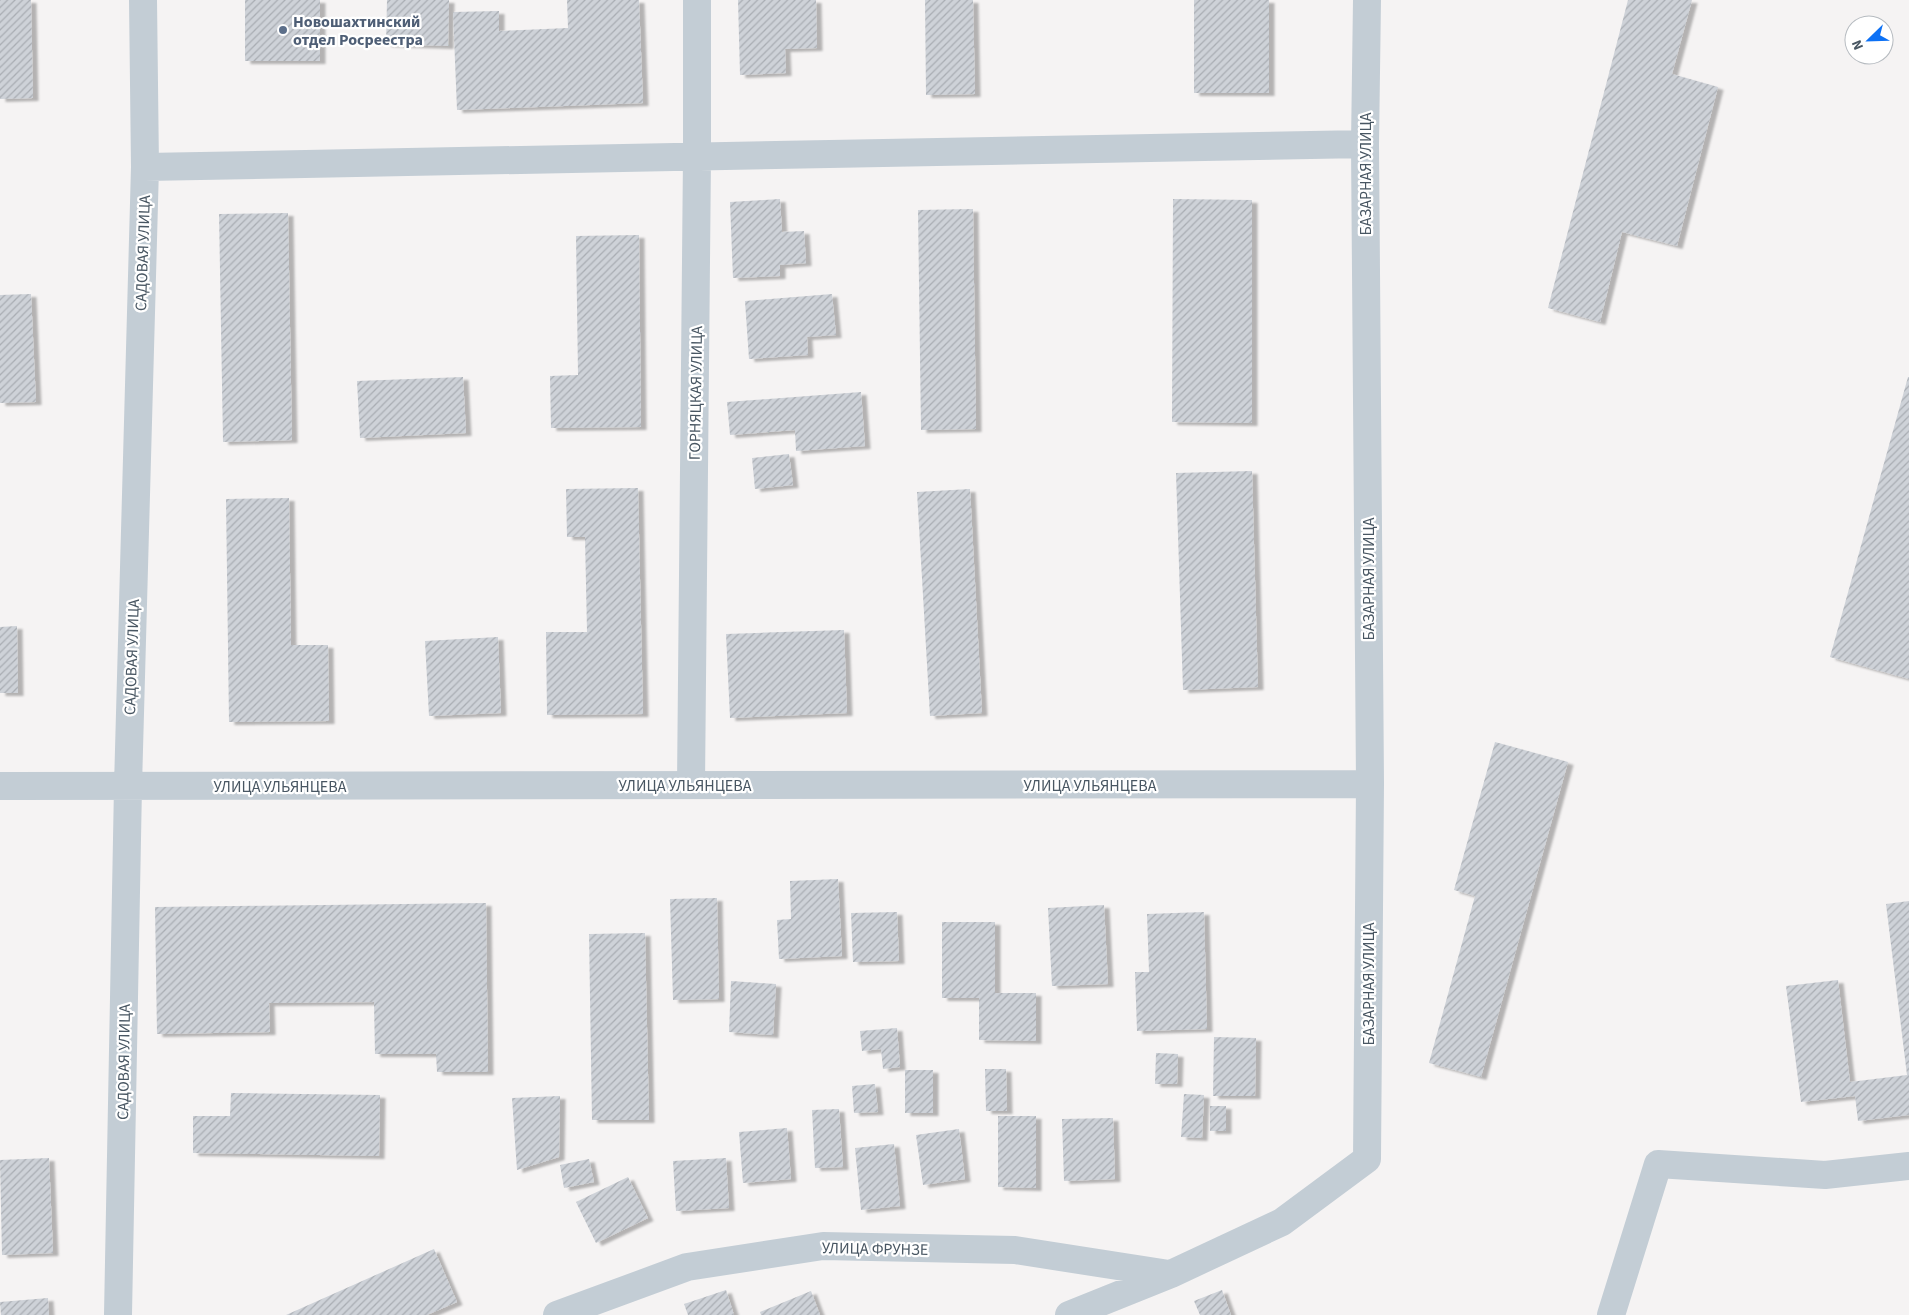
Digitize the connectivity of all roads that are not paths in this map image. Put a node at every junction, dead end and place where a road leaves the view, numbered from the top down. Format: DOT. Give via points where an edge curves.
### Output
graph roads {
  1 [pos="143,0"];
  2 [pos="697,0"];
  3 [pos="1367,0"];
  4 [pos="1365,144"];
  5 [pos="698,156"];
  6 [pos="145,166"];
  7 [pos="1370,784"];
  8 [pos="0,786"];
  9 [pos="128,786"];
  10 [pos="691,786"];
  11 [pos="1909,1166"];
  12 [pos="1170,1274"];
  13 [pos="118,1315"];
  14 [pos="558,1315"];
  15 [pos="1069,1315"];
  16 [pos="1611,1315"];
  1 -- 6 [label="street, САДОВАЯ УЛИЦА"];
  2 -- 5 [label="street, ГОРНЯЦКАЯ УЛИЦА"];
  3 -- 4 [label="street, БАЗАРНАЯ УЛИЦА"];
  4 -- 5 [label="street"];
  4 -- 7 [label="street, БАЗАРНАЯ УЛИЦА"];
  5 -- 6 [label="street"];
  5 -- 10 [label="street, ГОРНЯЦКАЯ УЛИЦА"];
  6 -- 9 [label="street, САДОВАЯ УЛИЦА"];
  7 -- 10 [label="street, УЛИЦА УЛЬЯНЦЕВА"];
  7 -- 12 [label="street, БАЗАРНАЯ УЛИЦА" via="1367,1159 1282,1222"];
  8 -- 9 [label="street, УЛИЦА УЛЬЯНЦЕВА"];
  9 -- 10 [label="street, УЛИЦА УЛЬЯНЦЕВА"];
  9 -- 13 [label="street, САДОВАЯ УЛИЦА"];
  11 -- 16 [label="street" via="1825,1175 1658,1164"];
  12 -- 14 [label="street, УЛИЦА ФРУНЗЕ" via="1015,1250 823,1246 687,1267"];
  12 -- 15 [label="street"];
}
